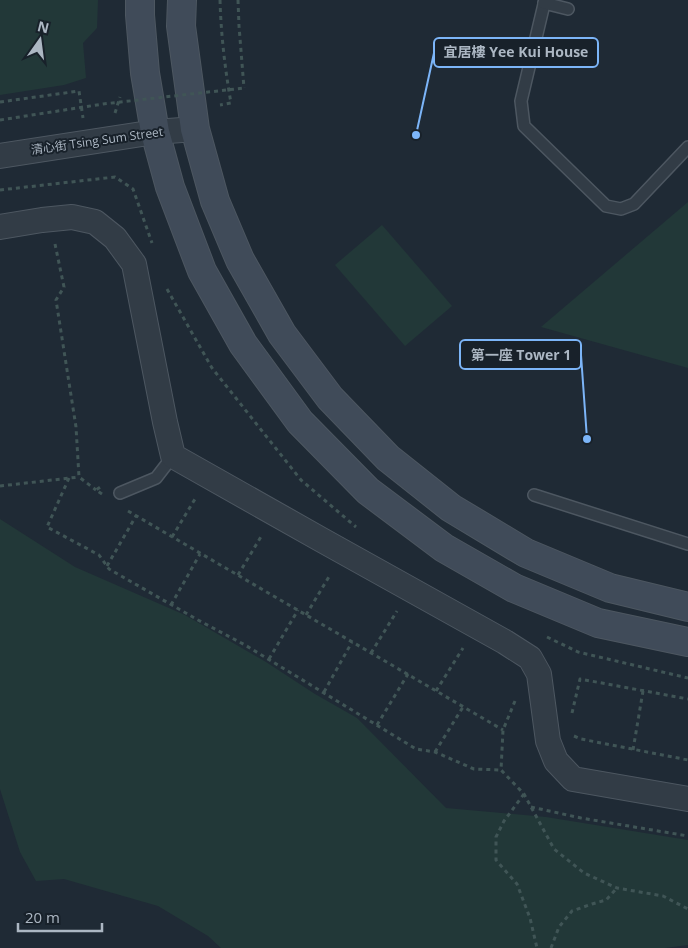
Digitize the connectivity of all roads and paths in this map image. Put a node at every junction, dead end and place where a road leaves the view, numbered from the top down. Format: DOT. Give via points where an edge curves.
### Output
graph roads {
  1 [pos="140,0"];
  2 [pos="182,0"];
  3 [pos="220,0"];
  4 [pos="238,0"];
  5 [pos="545,2"];
  6 [pos="568,9"];
  7 [pos="0,102"];
  8 [pos="215,106"];
  9 [pos="0,120"];
  10 [pos="83,120"];
  11 [pos="195,129"];
  12 [pos="155,132"];
  13 [pos="688,147"];
  14 [pos="0,156"];
  15 [pos="0,227"];
  16 [pos="62,240"];
  17 [pos="173,456"];
  18 [pos="79,477"];
  19 [pos="69,478"];
  20 [pos="104,485"];
  21 [pos="0,486"];
  22 [pos="96,490"];
  23 [pos="120,493"];
  24 [pos="197,495"];
  25 [pos="534,495"];
  26 [pos="108,498"];
  27 [pos="121,507"];
  28 [pos="136,516"];
  29 [pos="266,528"];
  30 [pos="172,537"];
  31 [pos="688,544"];
  32 [pos="200,554"];
  33 [pos="107,566"];
  34 [pos="333,569"];
  35 [pos="238,575"];
  36 [pos="171,605"];
  37 [pos="688,607"];
  38 [pos="399,608"];
  39 [pos="298,610"];
  40 [pos="306,615"];
  41 [pos="352,642"];
  42 [pos="688,642"];
  43 [pos="468,650"];
  44 [pos="371,653"];
  45 [pos="269,659"];
  46 [pos="408,674"];
  47 [pos="436,691"];
  48 [pos="643,691"];
  49 [pos="324,692"];
  50 [pos="542,694"];
  51 [pos="688,699"];
  52 [pos="463,707"];
  53 [pos="571,715"];
  54 [pos="377,725"];
  55 [pos="503,730"];
  56 [pos="567,733"];
  57 [pos="633,750"];
  58 [pos="435,752"];
  59 [pos="688,760"];
  60 [pos="501,770"];
  61 [pos="524,794"];
  62 [pos="688,799"];
  63 [pos="531,807"];
  64 [pos="688,836"];
  65 [pos="617,888"];
  66 [pos="688,909"];
  67 [pos="537,948"];
  68 [pos="551,948"];
  1 -- 12 [label="main road" via="145,73"];
  2 -- 11 [label="main road" via="181,26"];
  3 -- 8 [label="path" via="230,103"];
  4 -- 9 [label="path, bridge" via="244,88"];
  5 -- 6 [label="lane"];
  5 -- 13 [label="lane" via="520,100 524,126 606,206 621,209 634,204"];
  7 -- 10 [label="path" via="79,91"];
  11 -- 12 [label="street, 清心街 Tsing Sum Street"];
  11 -- 37 [label="main road" via="215,201 236,251 282,334 330,398 388,458 451,508 526,553 610,588"];
  12 -- 14 [label="street, 清心街 Tsing Sum Street"];
  12 -- 42 [label="main road" via="170,188 202,271 243,344 300,422 368,491 444,548 514,588 598,623"];
  15 -- 17 [label="street" via="72,217 95,222 116,238 134,264"];
  16 -- 18 [label="path" via="54,242 64,287 56,300 76,427"];
  17 -- 23 [label="lane" via="156,478"];
  17 -- 50 [label="street" via="513,647 530,658 539,674"];
  18 -- 19 [label="path"];
  18 -- 22 [label="path"];
  19 -- 21 [label="path"];
  19 -- 33 [label="path" via="47,527 99,556"];
  20 -- 22 [label="path"];
  22 -- 26 [label="path"];
  24 -- 30 [label="path"];
  25 -- 31 [label="lane"];
  27 -- 28 [label="path"];
  28 -- 30 [label="path"];
  28 -- 33 [label="path"];
  29 -- 35 [label="path"];
  30 -- 32 [label="path"];
  32 -- 35 [label="path"];
  32 -- 36 [label="path"];
  33 -- 36 [label="path"];
  34 -- 40 [label="path"];
  35 -- 39 [label="path"];
  36 -- 45 [label="path"];
  38 -- 44 [label="path"];
  39 -- 40 [label="path"];
  39 -- 45 [label="path"];
  40 -- 41 [label="path"];
  41 -- 44 [label="path"];
  41 -- 49 [label="path"];
  43 -- 47 [label="path" via="463,647"];
  44 -- 46 [label="path"];
  45 -- 49 [label="path"];
  46 -- 47 [label="path"];
  46 -- 54 [label="path"];
  47 -- 52 [label="path"];
  48 -- 51 [label="path"];
  48 -- 53 [label="path" via="580,679"];
  48 -- 57 [label="path"];
  49 -- 54 [label="path"];
  50 -- 55 [label="path" via="523,684"];
  50 -- 62 [label="street" via="548,741 556,761 573,780"];
  52 -- 55 [label="path"];
  52 -- 58 [label="path"];
  54 -- 58 [label="path" via="416,749"];
  55 -- 60 [label="path"];
  56 -- 57 [label="path"];
  57 -- 59 [label="path"];
  58 -- 60 [label="path" via="474,768"];
  60 -- 61 [label="path"];
  61 -- 63 [label="path"];
  61 -- 67 [label="path" via="496,837 496,860 517,884"];
  63 -- 64 [label="path"];
  63 -- 65 [label="path" via="554,849 584,873"];
  65 -- 66 [label="path" via="663,896"];
  65 -- 68 [label="path" via="606,900 572,911 559,927"];
}
